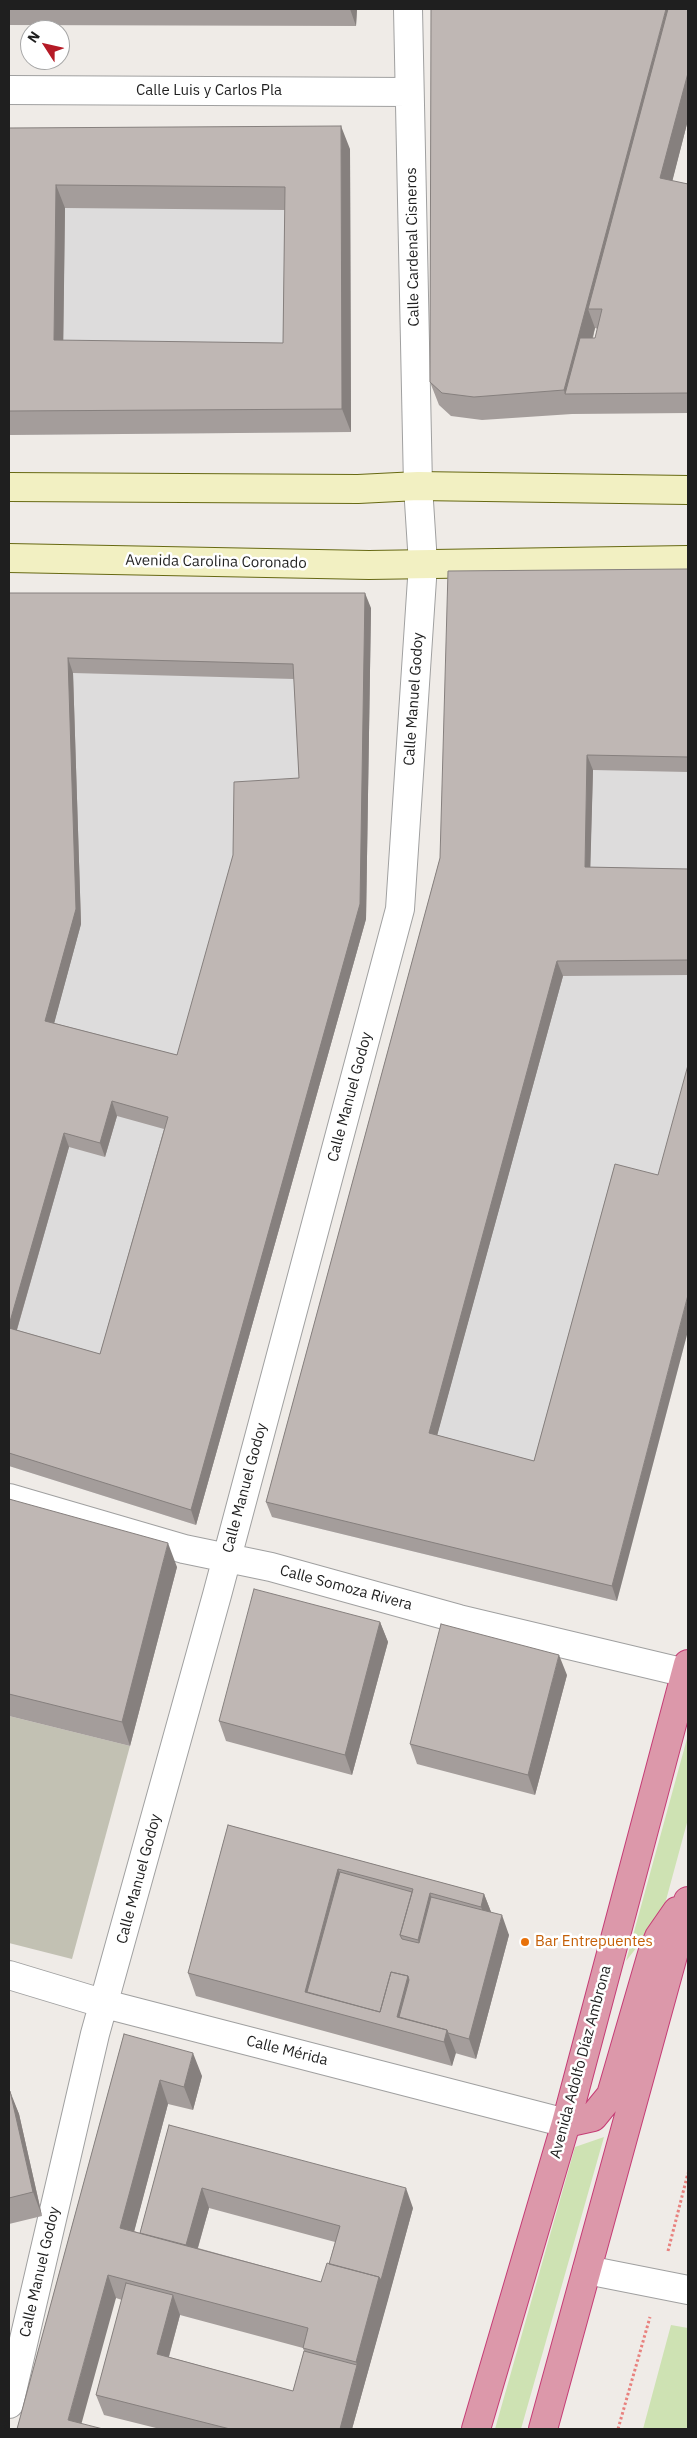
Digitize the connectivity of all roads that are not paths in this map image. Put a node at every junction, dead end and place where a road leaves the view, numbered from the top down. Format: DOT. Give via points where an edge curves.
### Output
graph roads {
  1 [pos="408,9"];
  2 [pos="9,90"];
  3 [pos="409,92"];
  4 [pos="418,486"];
  5 [pos="9,487"];
  6 [pos="688,490"];
  7 [pos="9,558"];
  8 [pos="688,560"];
  9 [pos="423,564"];
  10 [pos="9,1498"];
  11 [pos="227,1557"];
  12 [pos="687,1668"];
  13 [pos="688,1898"];
  14 [pos="688,1901"];
  15 [pos="9,1975"];
  16 [pos="105,2004"];
  17 [pos="566,2122"];
  18 [pos="587,2270"];
  19 [pos="688,2290"];
  20 [pos="9,2404"];
  21 [pos="476,2429"];
  22 [pos="543,2429"];
  1 -- 3 [label="street, Calle Cardenal Cisneros"];
  2 -- 3 [label="street, Calle Luis y Carlos Pla"];
  3 -- 4 [label="street, Calle Cardenal Cisneros"];
  4 -- 5 [label="main road" via="358,489"];
  4 -- 6 [label="main road"];
  4 -- 9 [label="street"];
  7 -- 9 [label="main road, Avenida Carolina Coronado"];
  8 -- 9 [label="main road, Avenida Carolina Coronado"];
  9 -- 11 [label="street, Calle Manuel Godoy" via="400,909"];
  10 -- 11 [label="street, Calle Somoza Rivera" via="184,1550"];
  11 -- 12 [label="street, Calle Somoza Rivera" via="459,1619"];
  11 -- 16 [label="street, Calle Manuel Godoy"];
  12 -- 17 [label="highway, Avenida Adolfo Díaz Ambrona"];
  13 -- 17 [label="highway" via="668,1922 652,1954 611,2095 592,2117"];
  14 -- 18 [label="highway"];
  15 -- 16 [label="street, Calle Mérida"];
  16 -- 17 [label="street, Calle Mérida"];
  16 -- 20 [label="street, Calle Manuel Godoy"];
  17 -- 21 [label="highway, Avenida Adolfo Díaz Ambrona"];
  18 -- 19 [label="street"];
  18 -- 22 [label="highway"];
}
